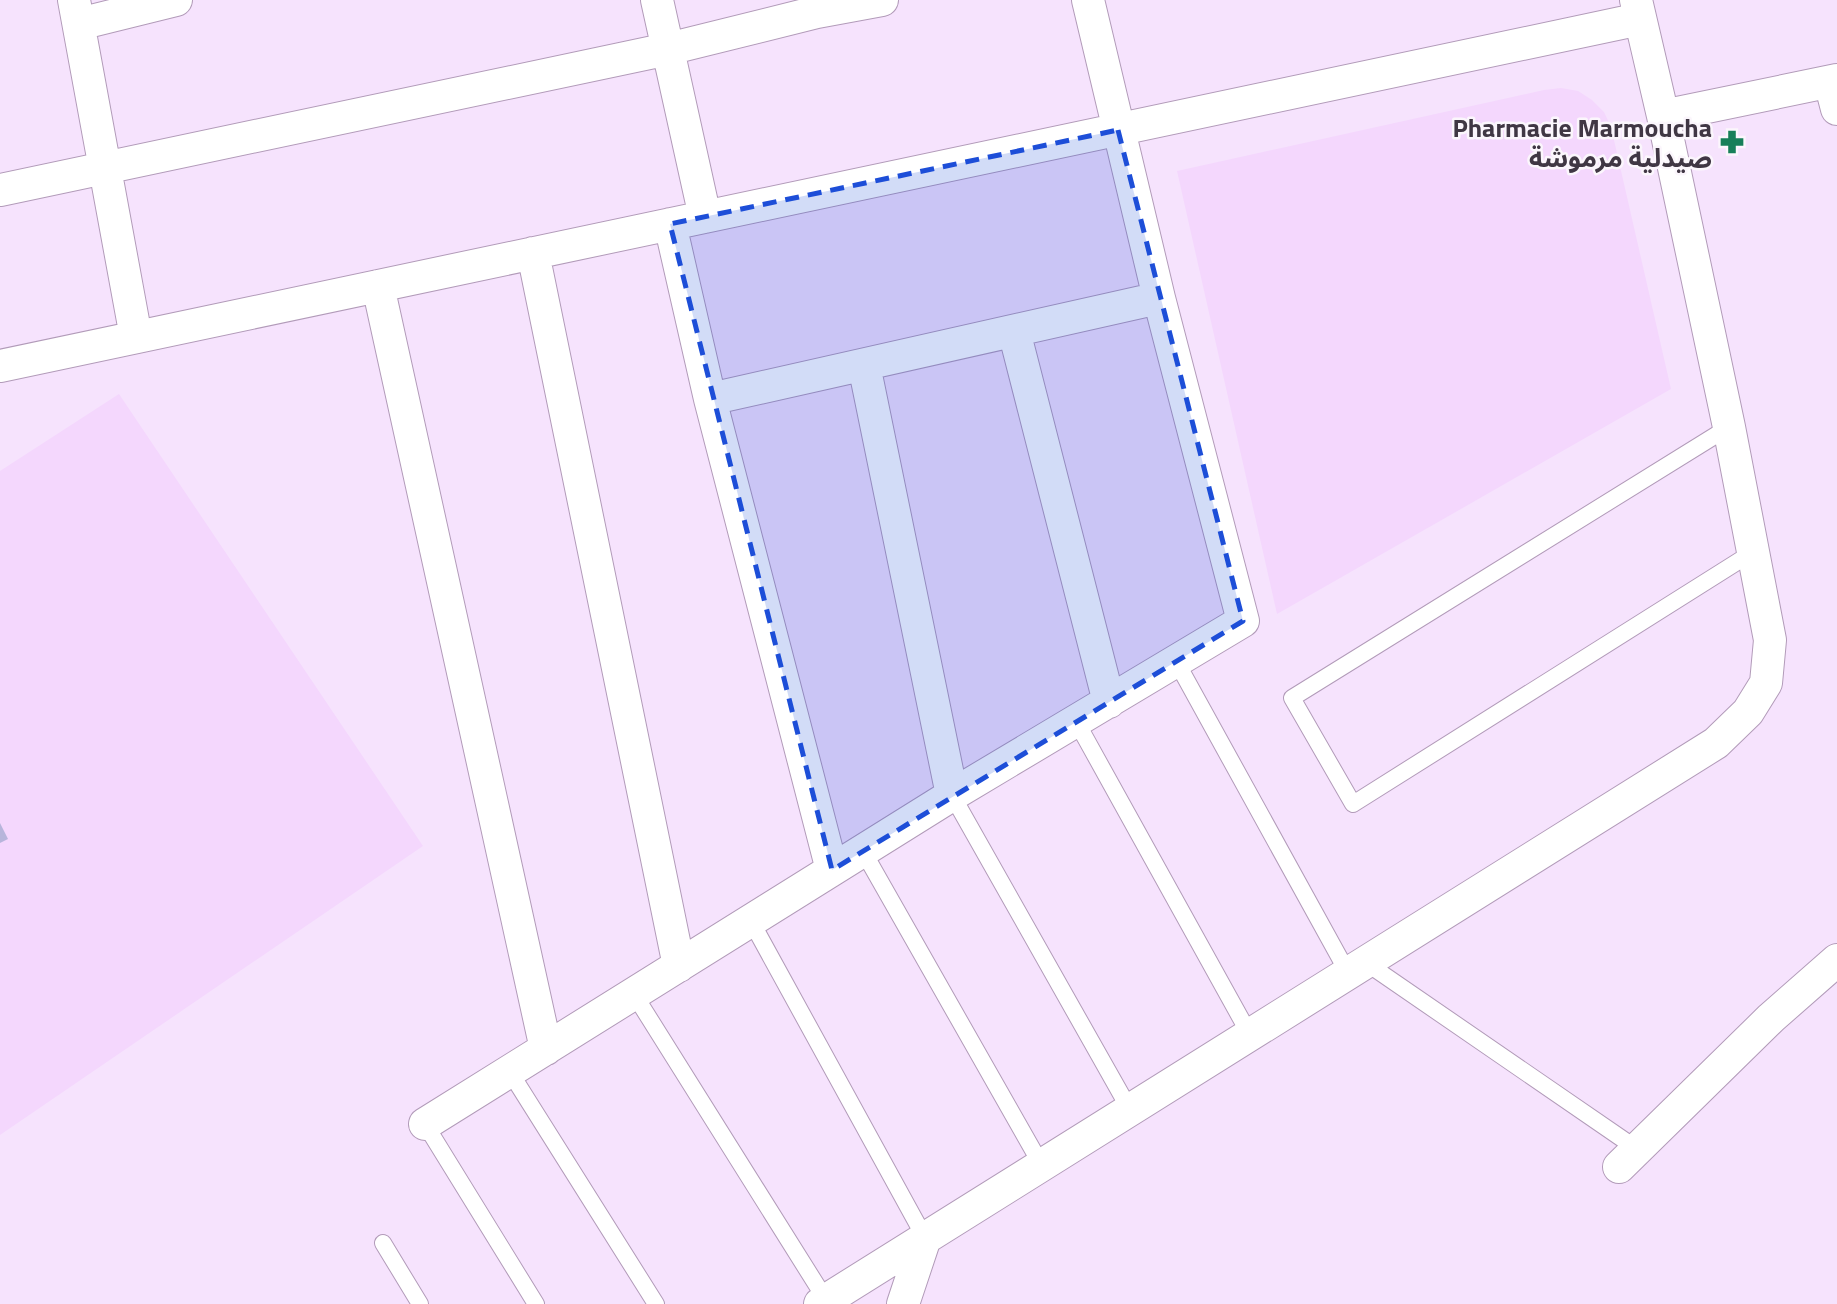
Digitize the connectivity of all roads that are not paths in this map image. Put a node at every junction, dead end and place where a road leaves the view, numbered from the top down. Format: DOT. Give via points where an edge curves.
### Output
graph roads {
  1 [pos="176,0"];
  2 [pos="657,0"];
  3 [pos="882,0"];
  4 [pos="1088,0"];
  5 [pos="816,6"];
  6 [pos="1638,10"];
  7 [pos="77,12"];
  8 [pos="668,49"];
  9 [pos="1835,90"];
  10 [pos="1663,116"];
  11 [pos="1118,130"];
  12 [pos="106,167"];
  13 [pos="0,190"];
  14 [pos="705,217"];
  15 [pos="670,224"];
  16 [pos="533,253"];
  17 [pos="378,286"];
  18 [pos="1159,298"];
  19 [pos="1014,331"];
  20 [pos="136,337"];
  21 [pos="864,365"];
  22 [pos="0,366"];
  23 [pos="710,399"];
  24 [pos="1729,427"];
  25 [pos="1753,552"];
  26 [pos="1176,661"];
  27 [pos="1109,702"];
  28 [pos="1076,721"];
  29 [pos="952,795"];
  30 [pos="863,851"];
  31 [pos="832,870"];
  32 [pos="751,921"];
  33 [pos="1837,960"];
  34 [pos="679,966"];
  35 [pos="1357,968"];
  36 [pos="635,993"];
  37 [pos="1250,1035"];
  38 [pos="546,1049"];
  39 [pos="510,1072"];
  40 [pos="1130,1110"];
  41 [pos="425,1125"];
  42 [pos="1628,1158"];
  43 [pos="1042,1166"];
  44 [pos="925,1238"];
  45 [pos="383,1242"];
  46 [pos="823,1302"];
  47 [pos="420,1304"];
  48 [pos="536,1304"];
  49 [pos="656,1304"];
  50 [pos="903,1304"];
  1 -- 7 [label="street"];
  2 -- 8 [label="street"];
  3 -- 5 [label="street"];
  4 -- 11 [label="street"];
  5 -- 8 [label="street"];
  6 -- 10 [label="street"];
  6 -- 11 [label="street"];
  7 -- 12 [label="street"];
  8 -- 12 [label="street"];
  8 -- 14 [label="street"];
  9 -- 10 [label="street"];
  10 -- 24 [label="street"];
  11 -- 14 [label="street"];
  11 -- 18 [label="street"];
  12 -- 13 [label="street"];
  12 -- 20 [label="street"];
  14 -- 15 [label="street"];
  15 -- 16 [label="street"];
  15 -- 23 [label="street"];
  16 -- 17 [label="street"];
  16 -- 34 [label="street"];
  17 -- 20 [label="street"];
  17 -- 38 [label="street"];
  18 -- 19 [label="street"];
  18 -- 26 [label="street" via="1243,621"];
  19 -- 21 [label="street"];
  19 -- 27 [label="street"];
  20 -- 22 [label="street"];
  21 -- 23 [label="street"];
  21 -- 29 [label="street"];
  23 -- 31 [label="street"];
  24 -- 25 [label="street"];
  24 -- 25 [label="lane" via="1292,698 1353,804"];
  25 -- 35 [label="street" via="1770,640 1766,683 1748,712 1716,743"];
  26 -- 27 [label="street"];
  26 -- 35 [label="lane"];
  27 -- 28 [label="street"];
  28 -- 29 [label="street"];
  28 -- 37 [label="lane"];
  29 -- 30 [label="street"];
  29 -- 40 [label="lane"];
  30 -- 31 [label="street"];
  30 -- 43 [label="lane"];
  31 -- 32 [label="street"];
  32 -- 34 [label="street"];
  32 -- 44 [label="lane"];
  33 -- 42 [label="street"];
  34 -- 36 [label="street"];
  35 -- 37 [label="street"];
  35 -- 42 [label="lane"];
  36 -- 38 [label="street"];
  36 -- 46 [label="lane"];
  37 -- 40 [label="street"];
  38 -- 39 [label="street"];
  39 -- 41 [label="street"];
  39 -- 49 [label="lane"];
  40 -- 43 [label="street"];
  41 -- 48 [label="lane"];
  43 -- 44 [label="street"];
  44 -- 46 [label="street"];
  44 -- 50 [label="street"];
  45 -- 47 [label="lane"];
}
